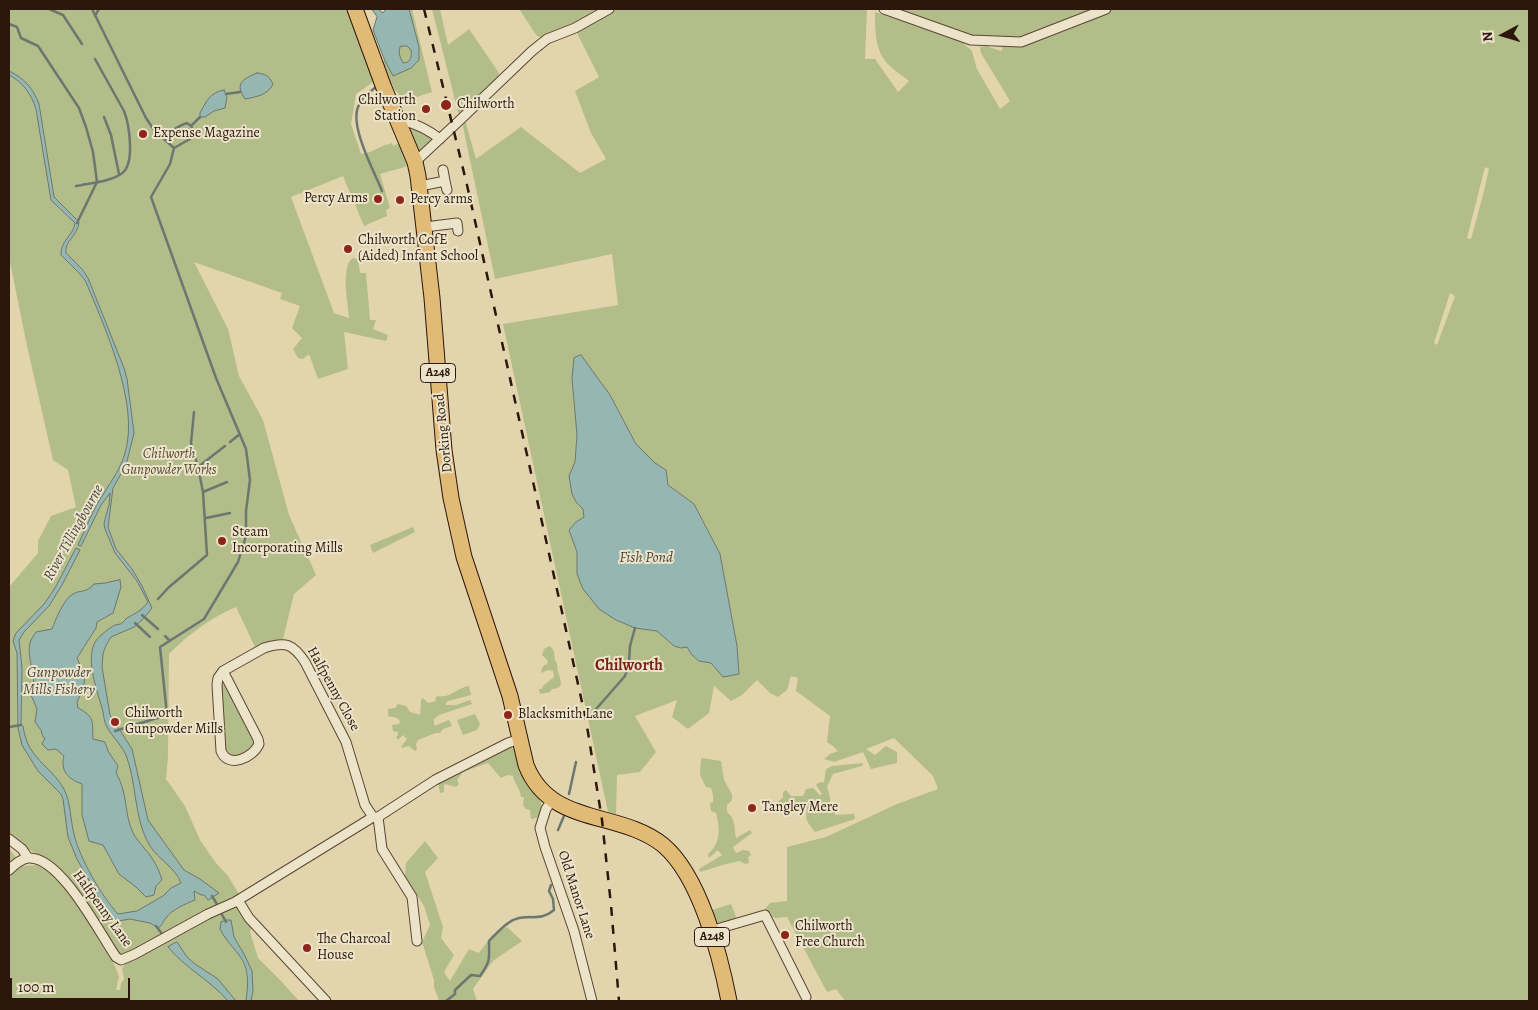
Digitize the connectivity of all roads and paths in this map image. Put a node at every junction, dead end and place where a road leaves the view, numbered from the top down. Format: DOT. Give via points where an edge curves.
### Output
graph roads {
  1 [pos="355,9"];
  2 [pos="609,9"];
  3 [pos="884,9"];
  4 [pos="1106,9"];
  5 [pos="399,124"];
  6 [pos="440,139"];
  7 [pos="415,162"];
  8 [pos="443,170"];
  9 [pos="420,186"];
  10 [pos="457,225"];
  11 [pos="425,227"];
  12 [pos="438,294"];
  13 [pos="438,330"];
  14 [pos="223,670"];
  15 [pos="520,739"];
  16 [pos="552,800"];
  17 [pos="375,817"];
  18 [pos="9,839"];
  19 [pos="28,858"];
  20 [pos="9,870"];
  21 [pos="238,900"];
  22 [pos="710,931"];
  23 [pos="417,942"];
  24 [pos="806,996"];
  25 [pos="326,1001"];
  26 [pos="592,1001"];
  27 [pos="729,1001"];
  1 -- 5 [label="main road, Dorking Road / A248"];
  2 -- 6 [label="street" via="547,39"];
  3 -- 4 [label="street" via="971,40 1022,42"];
  5 -- 6 [label="street" via="408,122"];
  5 -- 7 [label="main road, Dorking Road / A248"];
  6 -- 7 [label="street"];
  7 -- 9 [label="main road, Dorking Road / A248"];
  8 -- 9 [label="street" via="446,186"];
  9 -- 11 [label="main road, Dorking Road / A248"];
  10 -- 11 [label="street"];
  11 -- 13 [label="main road, Dorking Road / A248"];
  12 -- 13 [label="street"];
  13 -- 15 [label="main road, Dorking Road / A248" via="438,378 450,498 464,558 510,696"];
  14 -- 14 [label="street" via="259,744 253,753 232,761 226,760 221,751 217,685"];
  14 -- 17 [label="street, Halfpenny Close" via="271,646 289,646 297,650 346,742 365,805"];
  15 -- 16 [label="main road, Dorking Road / A248" via="529,773"];
  15 -- 17 [label="street" via="435,780"];
  16 -- 22 [label="main road, Dorking Road / A248" via="571,810 627,826 662,844 689,877"];
  16 -- 26 [label="street, Old Manor Lane" via="540,828 574,931"];
  17 -- 21 [label="street"];
  17 -- 23 [label="street" via="382,850 412,897"];
  18 -- 19 [label="street"];
  19 -- 20 [label="street"];
  19 -- 21 [label="street, Halfpenny Lane" via="37,859 57,872 84,904 116,957 121,960"];
  21 -- 25 [label="street" via="249,918"];
  22 -- 24 [label="street" via="765,915"];
  22 -- 27 [label="main road, A248"];
}
